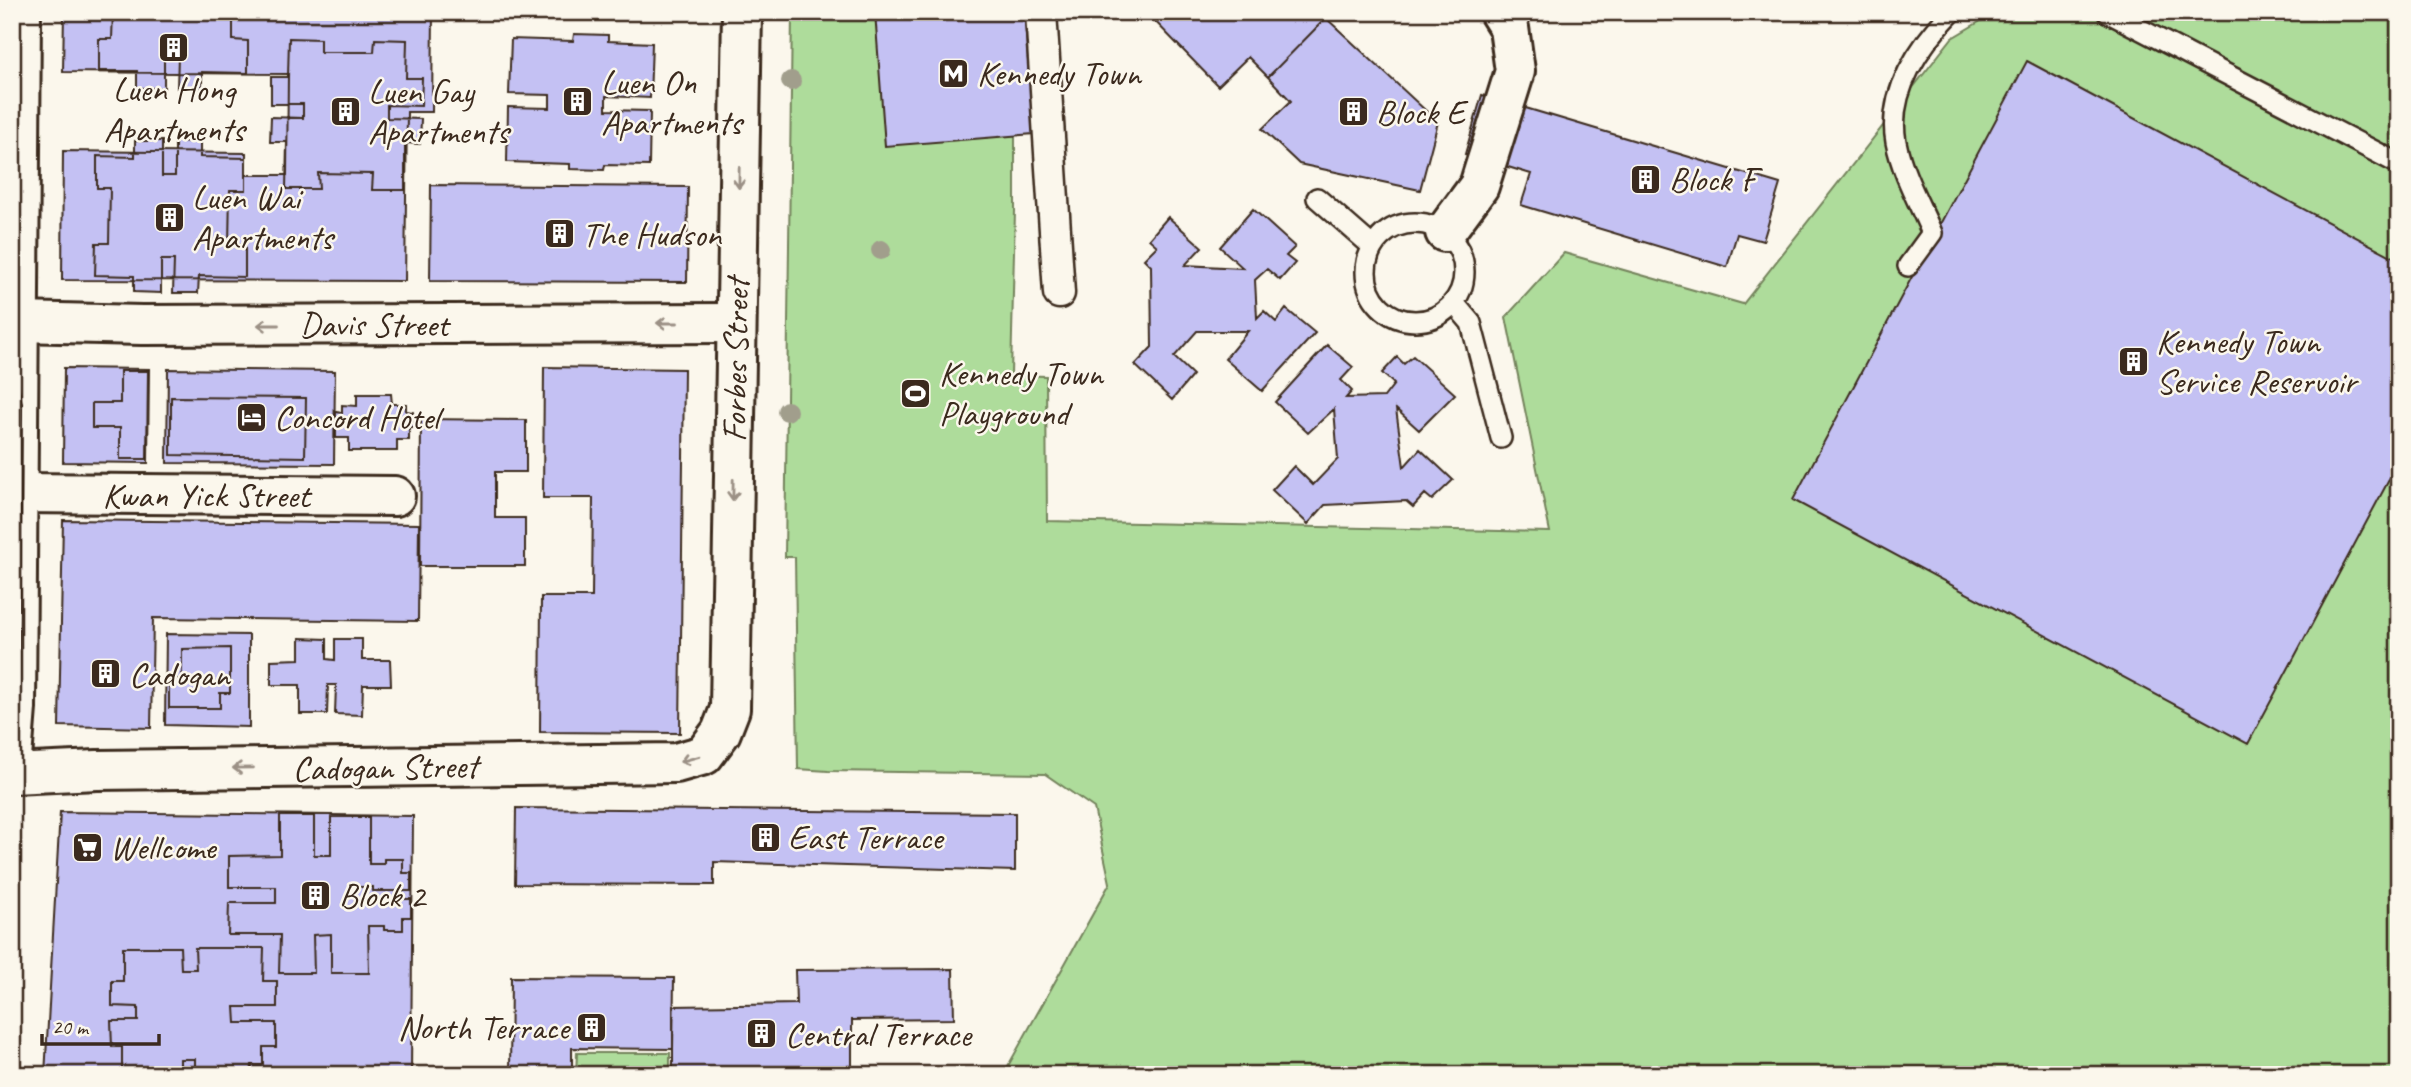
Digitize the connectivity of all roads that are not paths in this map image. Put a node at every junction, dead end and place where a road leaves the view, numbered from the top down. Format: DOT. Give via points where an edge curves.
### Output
graph roads {
  1 [pos="21,12"];
  2 [pos="741,12"];
  3 [pos="1041,12"];
  4 [pos="1499,12"];
  5 [pos="1952,12"];
  6 [pos="2107,12"];
  7 [pos="2399,164"];
  8 [pos="1317,198"];
  9 [pos="1445,232"];
  10 [pos="1373,247"];
  11 [pos="1908,266"];
  12 [pos="1059,293"];
  13 [pos="1454,303"];
  14 [pos="15,322"];
  15 [pos="735,323"];
  16 [pos="1501,438"];
  17 [pos="18,493"];
  18 [pos="395,496"];
  19 [pos="730,709"];
  20 [pos="12,758"];
  21 [pos="12,774"];
  1 -- 14 [label="main road"];
  2 -- 15 [label="main road, Forbes Street, one-way"];
  3 -- 12 [label="street"];
  4 -- 9 [label="main road" via="1509,28 1515,71 1479,186"];
  5 -- 11 [label="lane" via="1919,52 1896,103 1896,143 1932,233"];
  6 -- 7 [label="lane"];
  8 -- 10 [label="lane"];
  9 -- 10 [label="lane" via="1414,222 1383,234"];
  9 -- 13 [label="lane" via="1463,258 1462,290"];
  10 -- 13 [label="lane" via="1366,262 1371,295 1394,318 1426,321"];
  13 -- 16 [label="lane" via="1471,323"];
  15 -- 14 [label="main road, Davis Street, one-way"];
  14 -- 17 [label="main road"];
  15 -- 19 [label="main road, Forbes Street, one-way"];
  17 -- 18 [label="main road, Kwan Yick Street"];
  17 -- 20 [label="main road"];
  19 -- 21 [label="main road, Cadogan Street, one-way" via="704,755 676,763"];
}
